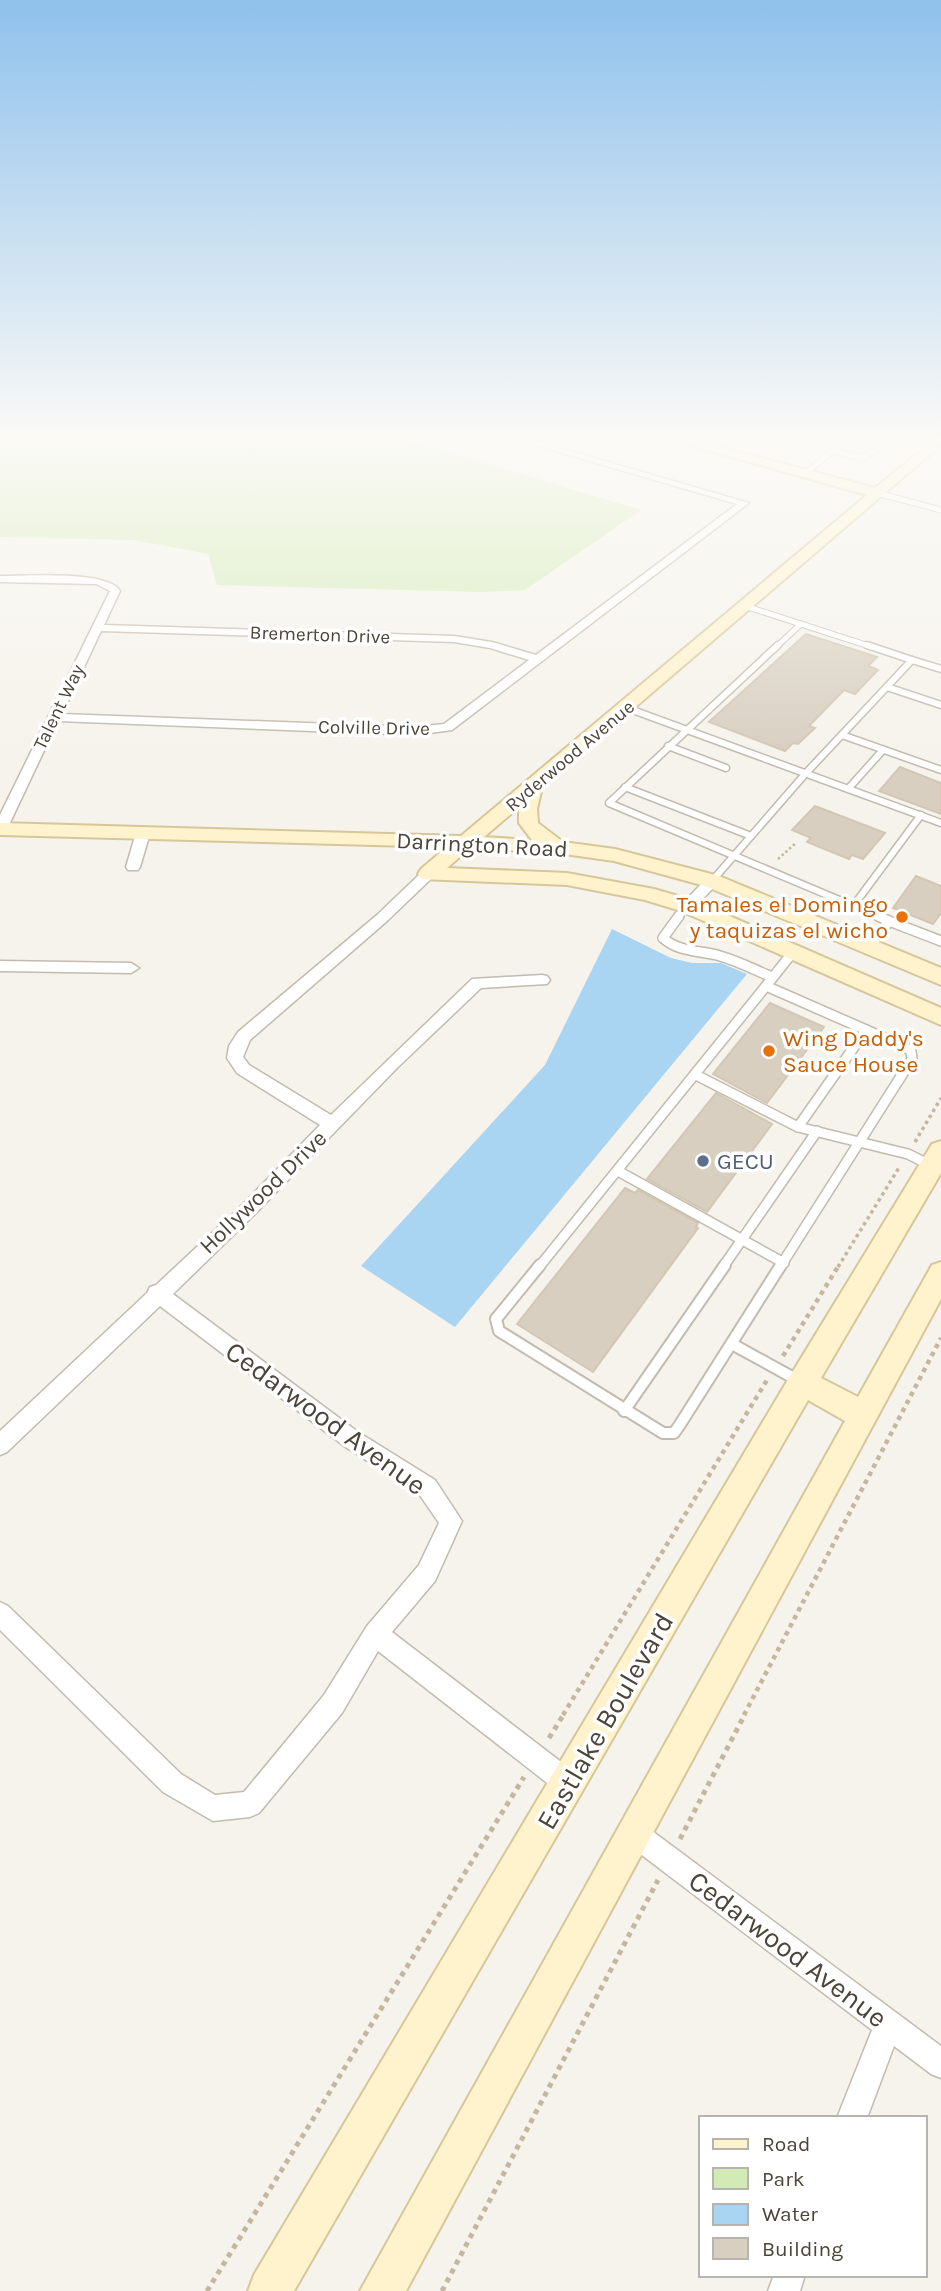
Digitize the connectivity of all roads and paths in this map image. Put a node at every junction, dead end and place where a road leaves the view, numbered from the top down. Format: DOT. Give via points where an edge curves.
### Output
graph roads {
  1 [pos="693,542"];
  2 [pos="820,542"];
  3 [pos="0,579"];
  4 [pos="745,606"];
  5 [pos="801,624"];
  6 [pos="99,628"];
  7 [pos="538,659"];
  8 [pos="912,660"];
  9 [pos="941,669"];
  10 [pos="887,687"];
  11 [pos="941,705"];
  12 [pos="627,708"];
  13 [pos="55,717"];
  14 [pos="686,729"];
  15 [pos="842,735"];
  16 [pos="668,747"];
  17 [pos="883,750"];
  18 [pos="726,768"];
  19 [pos="940,768"];
  20 [pos="806,773"];
  21 [pos="625,787"];
  22 [pos="534,788"];
  23 [pos="848,789"];
  24 [pos="921,815"];
  25 [pos="941,823"];
  26 [pos="0,829"];
  27 [pos="143,834"];
  28 [pos="751,835"];
  29 [pos="466,842"];
  30 [pos="557,847"];
  31 [pos="735,854"];
  32 [pos="133,867"];
  33 [pos="428,874"];
  34 [pos="712,881"];
  35 [pos="855,905"];
  36 [pos="688,906"];
  37 [pos="890,921"];
  38 [pos="941,941"];
  39 [pos="870,946"];
  40 [pos="793,952"];
  41 [pos="0,966"];
  42 [pos="131,968"];
  43 [pos="772,977"];
  44 [pos="941,977"];
  45 [pos="542,980"];
  46 [pos="765,986"];
  47 [pos="941,1017"];
  48 [pos="866,1030"];
  49 [pos="696,1075"];
  50 [pos="941,1098"];
  51 [pos="332,1124"];
  52 [pos="798,1126"];
  53 [pos="817,1131"];
  54 [pos="861,1142"];
  55 [pos="922,1156"];
  56 [pos="618,1171"];
  57 [pos="742,1240"];
  58 [pos="784,1263"];
  59 [pos="941,1273"];
  60 [pos="157,1293"];
  61 [pos="941,1338"];
  62 [pos="732,1344"];
  63 [pos="787,1349"];
  64 [pos="802,1382"];
  65 [pos="765,1384"];
  66 [pos="624,1411"];
  67 [pos="862,1415"];
  68 [pos="0,1446"];
  69 [pos="0,1614"];
  70 [pos="375,1634"];
  71 [pos="558,1724"];
  72 [pos="569,1784"];
  73 [pos="517,1788"];
  74 [pos="683,1833"];
  75 [pos="635,1834"];
  76 [pos="649,1897"];
  77 [pos="888,2026"];
  78 [pos="941,2064"];
  79 [pos="853,2116"];
  80 [pos="207,2291"];
  81 [pos="270,2291"];
  82 [pos="382,2291"];
  83 [pos="442,2291"];
  1 -- 7 [label="street, Colville Drive"];
  2 -- 4 [label="main road, Ryderwood Avenue"];
  3 -- 6 [label="street, Talent Way" via="98,581 113,587 115,594"];
  4 -- 5 [label="lane"];
  4 -- 12 [label="main road, Ryderwood Avenue"];
  5 -- 8 [label="lane"];
  5 -- 14 [label="lane"];
  6 -- 7 [label="street, Bremerton Drive" via="454,639"];
  6 -- 13 [label="street, Talent Way"];
  7 -- 13 [label="street, Colville Drive" via="458,722 427,731"];
  8 -- 9 [label="lane"];
  8 -- 10 [label="lane"];
  10 -- 11 [label="lane"];
  10 -- 15 [label="lane"];
  12 -- 14 [label="lane"];
  12 -- 22 [label="main road, Ryderwood Avenue"];
  13 -- 26 [label="street, Talent Way"];
  14 -- 16 [label="lane"];
  14 -- 20 [label="lane"];
  15 -- 17 [label="lane"];
  15 -- 20 [label="lane"];
  16 -- 18 [label="lane"];
  16 -- 21 [label="lane"];
  17 -- 19 [label="lane"];
  17 -- 23 [label="lane"];
  20 -- 23 [label="lane"];
  20 -- 28 [label="lane"];
  21 -- 28 [label="lane"];
  21 -- 31 [label="lane" via="609,803"];
  22 -- 29 [label="main road, Ryderwood Avenue"];
  22 -- 30 [label="main road" via="526,820 531,830"];
  23 -- 24 [label="lane"];
  24 -- 25 [label="lane"];
  24 -- 35 [label="lane"];
  26 -- 27 [label="main road, Darrington Road"];
  27 -- 29 [label="main road, Darrington Road"];
  27 -- 32 [label="street"];
  28 -- 31 [label="lane"];
  29 -- 30 [label="main road, Darrington Road"];
  29 -- 33 [label="main road, Ryderwood Avenue"];
  30 -- 34 [label="main road, Darrington Road" via="628,858"];
  31 -- 34 [label="lane"];
  31 -- 35 [label="lane"];
  33 -- 36 [label="main road, Darrington Road" via="567,879"];
  33 -- 51 [label="street, Ryderwood Avenue" via="237,1046 235,1058 243,1069"];
  34 -- 36 [label="street"];
  34 -- 39 [label="main road, Darrington Road"];
  35 -- 37 [label="lane"];
  36 -- 40 [label="main road, Darrington Road"];
  36 -- 43 [label="lane" via="666,931 665,942 720,956"];
  37 -- 38 [label="lane"];
  37 -- 39 [label="lane"];
  39 -- 44 [label="main road, Darrington Road"];
  40 -- 43 [label="lane"];
  40 -- 47 [label="main road, Darrington Road"];
  41 -- 42 [label="street"];
  43 -- 46 [label="lane"];
  45 -- 51 [label="street, Hollywood Drive" via="477,983"];
  46 -- 48 [label="lane"];
  46 -- 49 [label="lane"];
  48 -- 52 [label="lane"];
  48 -- 54 [label="lane" via="913,1055"];
  49 -- 52 [label="lane"];
  49 -- 56 [label="lane"];
  50 -- 55 [label="path"];
  51 -- 60 [label="street, Hollywood Drive"];
  52 -- 53 [label="lane"];
  53 -- 54 [label="lane"];
  53 -- 57 [label="lane"];
  54 -- 55 [label="lane"];
  54 -- 58 [label="lane"];
  55 -- 63 [label="path"];
  55 -- 64 [label="main road, Eastlake Boulevard"];
  56 -- 57 [label="lane"];
  56 -- 66 [label="lane" via="496,1319 499,1331"];
  57 -- 58 [label="lane"];
  57 -- 66 [label="lane"];
  58 -- 62 [label="lane"];
  59 -- 67 [label="main road"];
  60 -- 68 [label="street, Hollywood Drive"];
  60 -- 70 [label="street, Cedarwood Avenue" via="351,1439 427,1487 452,1521 428,1573"];
  61 -- 74 [label="path"];
  62 -- 64 [label="lane"];
  62 -- 66 [label="lane" via="674,1433 653,1429"];
  64 -- 67 [label="main road"];
  64 -- 72 [label="main road, Eastlake Boulevard"];
  65 -- 71 [label="path"];
  67 -- 75 [label="main road"];
  69 -- 70 [label="street" via="172,1783 213,1808 250,1804 333,1704"];
  70 -- 72 [label="street"];
  72 -- 81 [label="main road, Eastlake Boulevard"];
  73 -- 80 [label="path"];
  75 -- 77 [label="street, Cedarwood Avenue"];
  75 -- 82 [label="main road"];
  76 -- 83 [label="path"];
  77 -- 78 [label="street, Cedarwood Avenue"];
  77 -- 79 [label="street"];
}
